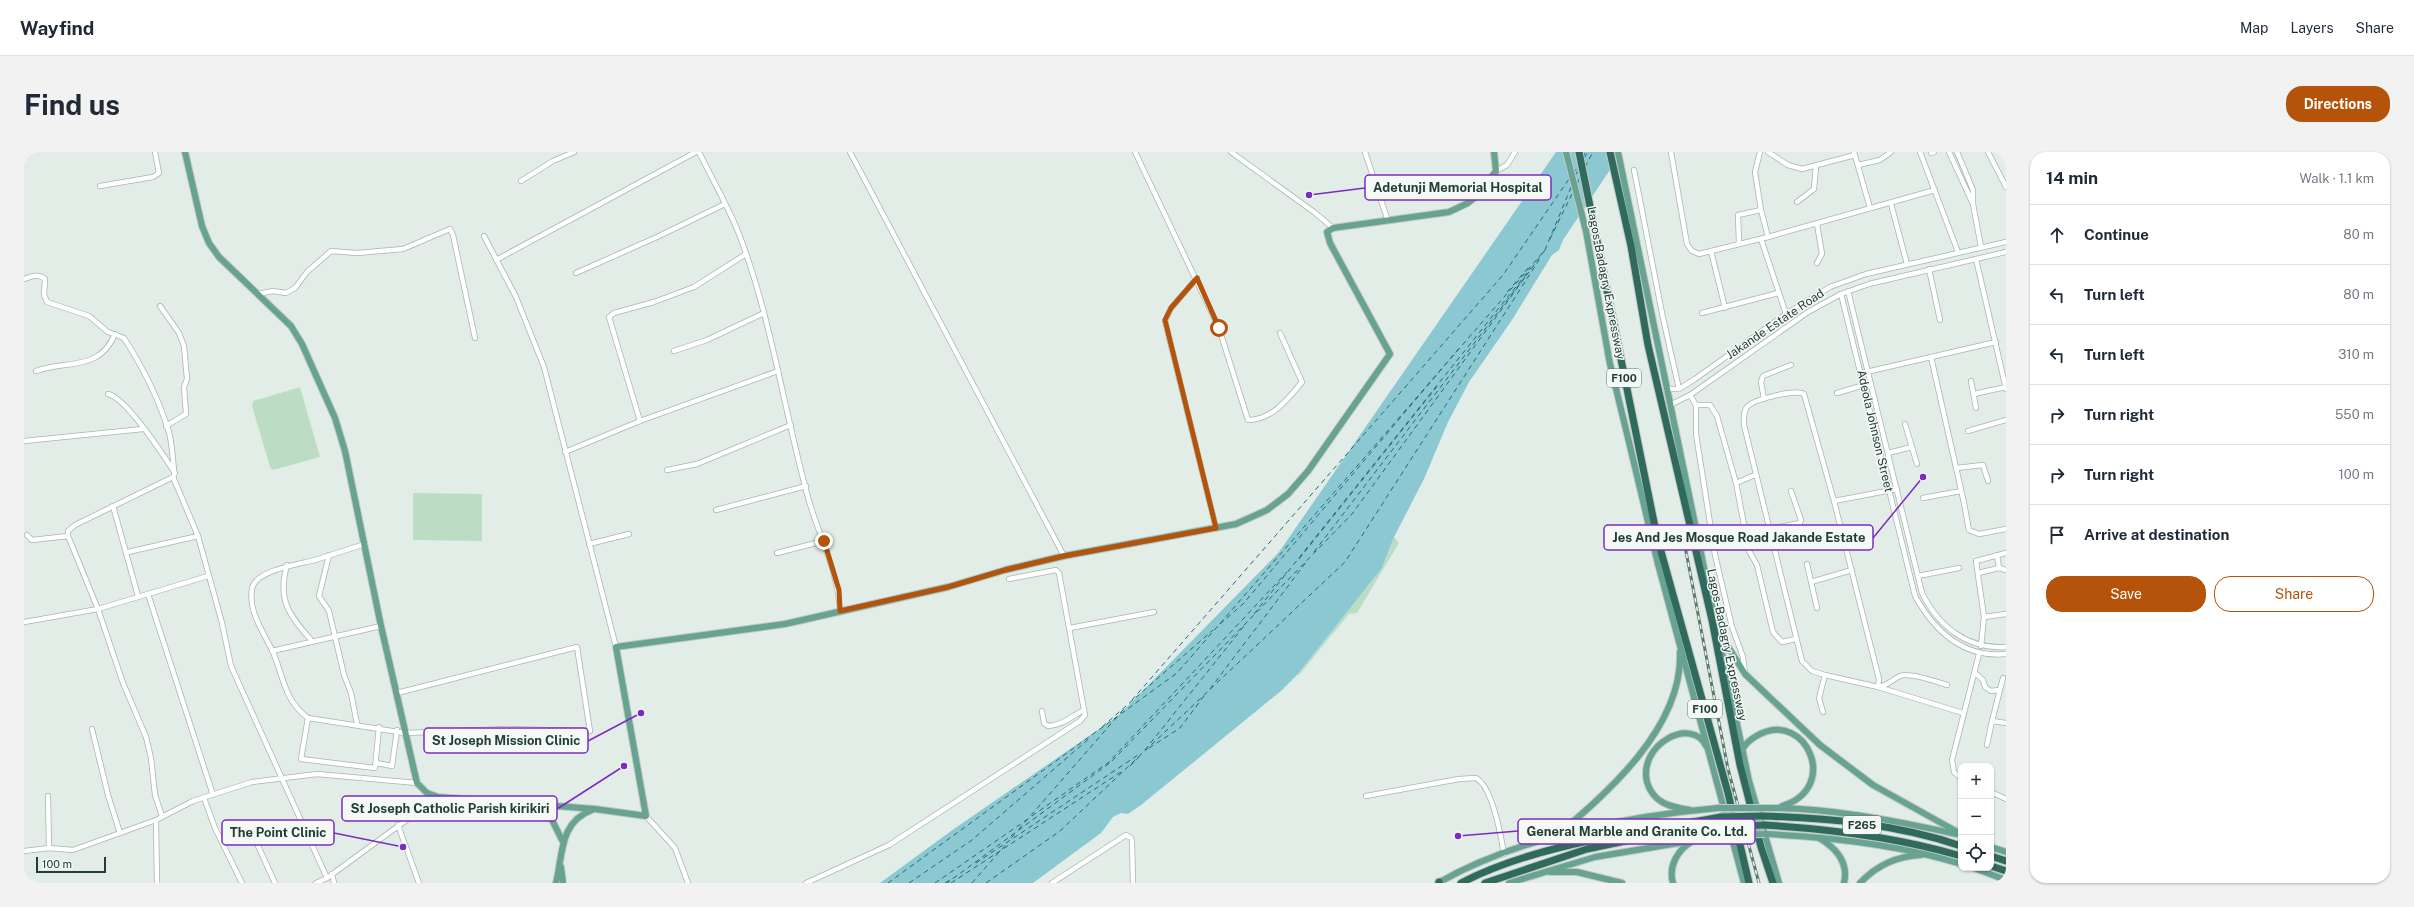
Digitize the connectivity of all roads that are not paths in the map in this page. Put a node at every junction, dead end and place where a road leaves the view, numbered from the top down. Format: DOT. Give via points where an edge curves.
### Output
graph roads {
  1 [pos="155,152"];
  2 [pos="185,152"];
  3 [pos="574,152"];
  4 [pos="698,152"];
  5 [pos="850,152"];
  6 [pos="1135,152"];
  7 [pos="1231,152"];
  8 [pos="1365,152"];
  9 [pos="1494,152"];
  10 [pos="1515,152"];
  11 [pos="1566,152"];
  12 [pos="1579,152"];
  13 [pos="1610,152"];
  14 [pos="1618,152"];
  15 [pos="1671,152"];
  16 [pos="1760,152"];
  17 [pos="1768,152"];
  18 [pos="1891,152"];
  19 [pos="1920,152"];
  20 [pos="1949,152"];
  21 [pos="1958,152"];
  22 [pos="1988,152"];
  23 [pos="1855,154"];
  24 [pos="1858,165"];
  25 [pos="1816,166"];
  26 [pos="1634,170"];
  27 [pos="1496,171"];
  28 [pos="521,180"];
  29 [pos="100,186"];
  30 [pos="2006,188"];
  31 [pos="1935,190"];
  32 [pos="1974,190"];
  33 [pos="1966,193"];
  34 [pos="1797,202"];
  35 [pos="725,204"];
  36 [pos="1891,204"];
  37 [pos="1973,204"];
  38 [pos="1870,208"];
  39 [pos="1761,210"];
  40 [pos="1388,221"];
  41 [pos="1817,224"];
  42 [pos="1333,228"];
  43 [pos="484,236"];
  44 [pos="1768,237"];
  45 [pos="1761,239"];
  46 [pos="2006,242"];
  47 [pos="1739,244"];
  48 [pos="1981,247"];
  49 [pos="1711,251"];
  50 [pos="1958,252"];
  51 [pos="2006,252"];
  52 [pos="746,254"];
  53 [pos="1976,258"];
  54 [pos="496,260"];
  55 [pos="1816,263"];
  56 [pos="1907,264"];
  57 [pos="1893,268"];
  58 [pos="1929,269"];
  59 [pos="576,273"];
  60 [pos="1895,277"];
  61 [pos="1197,278"];
  62 [pos="24,279"];
  63 [pos="1848,290"];
  64 [pos="1778,292"];
  65 [pos="257,294"];
  66 [pos="1841,294"];
  67 [pos="1803,303"];
  68 [pos="160,306"];
  69 [pos="1725,308"];
  70 [pos="1808,312"];
  71 [pos="764,313"];
  72 [pos="1702,313"];
  73 [pos="1786,314"];
  74 [pos="1940,320"];
  75 [pos="1280,333"];
  76 [pos="115,334"];
  77 [pos="475,338"];
  78 [pos="1996,342"];
  79 [pos="674,351"];
  80 [pos="1931,357"];
  81 [pos="1791,365"];
  82 [pos="36,371"];
  83 [pos="778,371"];
  84 [pos="1869,372"];
  85 [pos="1862,373"];
  86 [pos="1971,381"];
  87 [pos="1871,383"];
  88 [pos="1864,385"];
  89 [pos="2006,388"];
  90 [pos="1666,389"];
  91 [pos="1679,389"];
  92 [pos="1837,393"];
  93 [pos="108,394"];
  94 [pos="1974,394"];
  95 [pos="1690,395"];
  96 [pos="1764,399"];
  97 [pos="1670,405"];
  98 [pos="1696,405"];
  99 [pos="1976,408"];
  100 [pos="2006,420"];
  101 [pos="640,421"];
  102 [pos="1905,424"];
  103 [pos="791,425"];
  104 [pos="166,426"];
  105 [pos="143,428"];
  106 [pos="1968,431"];
  107 [pos="24,441"];
  108 [pos="1912,447"];
  109 [pos="565,452"];
  110 [pos="1888,453"];
  111 [pos="1917,464"];
  112 [pos="1956,468"];
  113 [pos="667,470"];
  114 [pos="174,475"];
  115 [pos="1755,475"];
  116 [pos="1988,481"];
  117 [pos="1736,484"];
  118 [pos="806,486"];
  119 [pos="1897,489"];
  120 [pos="1890,490"];
  121 [pos="1791,491"];
  122 [pos="1961,491"];
  123 [pos="1923,498"];
  124 [pos="1834,501"];
  125 [pos="113,506"];
  126 [pos="716,510"];
  127 [pos="1216,528"];
  128 [pos="1769,529"];
  129 [pos="2006,529"];
  130 [pos="629,534"];
  131 [pos="27,535"];
  132 [pos="68,536"];
  133 [pos="198,536"];
  134 [pos="824,541"];
  135 [pos="365,544"];
  136 [pos="588,544"];
  137 [pos="128,552"];
  138 [pos="778,553"];
  139 [pos="2006,553"];
  140 [pos="329,555"];
  141 [pos="1996,555"];
  142 [pos="1064,556"];
  143 [pos="1807,564"];
  144 [pos="287,565"];
  145 [pos="1959,568"];
  146 [pos="2000,568"];
  147 [pos="1852,570"];
  148 [pos="2006,570"];
  149 [pos="1978,573"];
  150 [pos="208,576"];
  151 [pos="1918,576"];
  152 [pos="1009,578"];
  153 [pos="1811,582"];
  154 [pos="148,594"];
  155 [pos="138,596"];
  156 [pos="1817,608"];
  157 [pos="98,609"];
  158 [pos="840,611"];
  159 [pos="1154,612"];
  160 [pos="2006,614"];
  161 [pos="1984,617"];
  162 [pos="24,622"];
  163 [pos="381,626"];
  164 [pos="1716,627"];
  165 [pos="1070,628"];
  166 [pos="335,636"];
  167 [pos="1796,639"];
  168 [pos="312,641"];
  169 [pos="1680,641"];
  170 [pos="1981,646"];
  171 [pos="616,647"];
  172 [pos="2006,647"];
  173 [pos="272,651"];
  174 [pos="1979,654"];
  175 [pos="2006,654"];
  176 [pos="1976,673"];
  177 [pos="1745,674"];
  178 [pos="1825,675"];
  179 [pos="2003,678"];
  180 [pos="1947,684"];
  181 [pos="1878,687"];
  182 [pos="1999,690"];
  183 [pos="397,693"];
  184 [pos="1084,710"];
  185 [pos="1042,711"];
  186 [pos="1823,712"];
  187 [pos="1963,713"];
  188 [pos="308,718"];
  189 [pos="1992,721"];
  190 [pos="2006,723"];
  191 [pos="357,724"];
  192 [pos="379,727"];
  193 [pos="92,729"];
  194 [pos="397,730"];
  195 [pos="405,732"];
  196 [pos="1987,745"];
  197 [pos="1742,750"];
  198 [pos="1709,751"];
  199 [pos="376,763"];
  200 [pos="1958,775"];
  201 [pos="281,777"];
  202 [pos="417,783"];
  203 [pos="1994,793"];
  204 [pos="213,795"];
  205 [pos="48,796"];
  206 [pos="1366,796"];
  207 [pos="438,797"];
  208 [pos="204,798"];
  209 [pos="2006,798"];
  210 [pos="534,806"];
  211 [pos="1779,807"];
  212 [pos="595,809"];
  213 [pos="1696,810"];
  214 [pos="162,816"];
  215 [pos="646,816"];
  216 [pos="156,820"];
  217 [pos="398,825"];
  218 [pos="120,833"];
  219 [pos="1958,833"];
  220 [pos="1958,834"];
  221 [pos="254,837"];
  222 [pos="1818,837"];
  223 [pos="1697,838"];
  224 [pos="1552,839"];
  225 [pos="562,842"];
  226 [pos="1958,845"];
  227 [pos="49,848"];
  228 [pos="1994,848"];
  229 [pos="24,851"];
  230 [pos="2006,852"];
  231 [pos="1504,854"];
  232 [pos="1931,855"];
  233 [pos="1958,855"];
  234 [pos="1994,857"];
  235 [pos="2006,860"];
  236 [pos="1958,863"];
  237 [pos="560,866"];
  238 [pos="1994,867"];
  239 [pos="1982,871"];
  240 [pos="2006,871"];
  241 [pos="332,874"];
  242 [pos="1537,874"];
  243 [pos="1741,875"];
  244 [pos="327,878"];
  245 [pos="2006,880"];
  246 [pos="157,883"];
  247 [pos="242,883"];
  248 [pos="275,883"];
  249 [pos="316,883"];
  250 [pos="334,883"];
  251 [pos="419,883"];
  252 [pos="556,883"];
  253 [pos="563,883"];
  254 [pos="688,883"];
  255 [pos="806,883"];
  256 [pos="1052,883"];
  257 [pos="1133,883"];
  258 [pos="1439,883"];
  259 [pos="1461,883"];
  260 [pos="1486,883"];
  261 [pos="1510,883"];
  262 [pos="1622,883"];
  263 [pos="1673,883"];
  264 [pos="1740,883"];
  265 [pos="1744,883"];
  266 [pos="1749,883"];
  267 [pos="1773,883"];
  268 [pos="1778,883"];
  269 [pos="1844,883"];
  270 [pos="1860,883"];
  1 -- 29 [label="street" via="159,173 153,177"];
  2 -- 65 [label="main road" via="202,226 209,243 219,258"];
  3 -- 28 [label="street"];
  4 -- 35 [label="street"];
  4 -- 54 [label="street"];
  5 -- 142 [label="street"];
  6 -- 61 [label="street"];
  7 -- 42 [label="street"];
  8 -- 40 [label="street"];
  9 -- 27 [label="main road"];
  10 -- 27 [label="street" via="1507,165"];
  11 -- 169 [label="main road, Lagos-Badagry Expressway" via="1586,231 1610,364"];
  12 -- 266 [label="highway, Lagos-Badagry Expressway / F100" via="1657,536 1728,793"];
  13 -- 267 [label="highway, Lagos-Badagry Expressway / F100" via="1631,246 1648,345 1710,613 1740,765"];
  14 -- 90 [label="main road, Lagos-Badagry Expressway"];
  15 -- 49 [label="street" via="1687,244 1698,254"];
  16 -- 39 [label="street" via="1754,172"];
  17 -- 25 [label="street" via="1794,168"];
  18 -- 24 [label="street" via="1880,160"];
  19 -- 31 [label="street"];
  20 -- 33 [label="street"];
  21 -- 32 [label="street"];
  22 -- 30 [label="street"];
  23 -- 24 [label="street"];
  23 -- 25 [label="street"];
  24 -- 38 [label="street"];
  25 -- 34 [label="street" via="1814,188"];
  26 -- 91 [label="street"];
  27 -- 40 [label="main road" via="1478,195 1459,208 1441,214"];
  31 -- 36 [label="street"];
  31 -- 50 [label="street"];
  32 -- 33 [label="street"];
  32 -- 37 [label="street"];
  33 -- 37 [label="street"];
  35 -- 52 [label="street"];
  35 -- 59 [label="street"];
  36 -- 38 [label="street"];
  36 -- 56 [label="street"];
  37 -- 48 [label="street"];
  38 -- 41 [label="street"];
  39 -- 44 [label="street"];
  39 -- 47 [label="street" via="1738,215"];
  40 -- 42 [label="main road"];
  41 -- 44 [label="street"];
  41 -- 55 [label="street" via="1822,250"];
  42 -- 127 [label="main road" via="1327,232 1328,239 1390,354 1308,471 1288,494 1267,510 1236,524"];
  43 -- 54 [label="street"];
  44 -- 45 [label="street"];
  45 -- 47 [label="street"];
  45 -- 64 [label="street"];
  46 -- 48 [label="street, Jakande Estate Road"];
  47 -- 49 [label="street"];
  48 -- 50 [label="street, Jakande Estate Road"];
  49 -- 69 [label="street"];
  50 -- 56 [label="street, Jakande Estate Road"];
  51 -- 53 [label="street"];
  52 -- 71 [label="street"];
  52 -- 101 [label="street" via="694,287 614,313 610,317"];
  53 -- 58 [label="street"];
  53 -- 78 [label="street"];
  54 -- 109 [label="street" via="536,343"];
  56 -- 57 [label="street, Jakande Estate Road"];
  57 -- 60 [label="street"];
  57 -- 67 [label="street, Jakande Estate Road" via="1845,280"];
  58 -- 60 [label="street"];
  58 -- 74 [label="street"];
  60 -- 63 [label="street"];
  61 -- 75 [label="street" via="1219,328 1248,420 1275,411 1302,382"];
  61 -- 127 [label="street" via="1171,308 1165,320"];
  62 -- 76 [label="street" via="42,277 47,302 89,316 108,332"];
  63 -- 66 [label="street"];
  63 -- 84 [label="street, Adeola Johnson Street"];
  64 -- 69 [label="street"];
  64 -- 73 [label="street"];
  65 -- 77 [label="street" via="273,291 286,293 295,288 307,272 330,251 357,253 403,249 450,229"];
  65 -- 135 [label="main road" via="286,320 296,334 328,400 345,451"];
  66 -- 70 [label="street"];
  66 -- 85 [label="street, Adeola Johnson Street"];
  67 -- 70 [label="street"];
  67 -- 73 [label="street, Jakande Estate Road"];
  68 -- 104 [label="street" via="182,339 187,379 184,387 186,414"];
  69 -- 72 [label="street"];
  70 -- 95 [label="street"];
  71 -- 79 [label="street" via="708,340"];
  71 -- 83 [label="street"];
  73 -- 91 [label="street, Jakande Estate Road"];
  76 -- 82 [label="street" via="109,348 100,356 79,363"];
  76 -- 104 [label="street" via="124,338 128,344 148,381"];
  78 -- 80 [label="street"];
  78 -- 89 [label="street"];
  80 -- 84 [label="street"];
  80 -- 112 [label="street"];
  81 -- 96 [label="street" via="1768,373 1761,379"];
  83 -- 101 [label="street"];
  83 -- 103 [label="street"];
  84 -- 85 [label="street"];
  84 -- 87 [label="street, Adeola Johnson Street"];
  85 -- 88 [label="street, Adeola Johnson Street"];
  86 -- 94 [label="street"];
  87 -- 88 [label="street"];
  87 -- 110 [label="street, Adeola Johnson Street"];
  88 -- 92 [label="street"];
  88 -- 120 [label="street, Adeola Johnson Street"];
  89 -- 94 [label="street"];
  90 -- 91 [label="street"];
  90 -- 97 [label="main road, Lagos-Badagry Expressway"];
  93 -- 105 [label="street" via="116,396"];
  94 -- 99 [label="street"];
  95 -- 97 [label="street"];
  95 -- 98 [label="street"];
  96 -- 115 [label="street" via="1751,403 1744,413 1744,425"];
  96 -- 124 [label="street" via="1794,392 1804,394"];
  97 -- 164 [label="main road, Lagos-Badagry Expressway"];
  98 -- 117 [label="street" via="1710,405 1714,409"];
  98 -- 177 [label="street" via="1696,434 1715,555 1732,627 1743,657"];
  100 -- 106 [label="street"];
  101 -- 109 [label="street"];
  102 -- 108 [label="street"];
  103 -- 113 [label="street" via="697,464"];
  103 -- 118 [label="street"];
  104 -- 114 [label="street"];
  105 -- 107 [label="street"];
  105 -- 114 [label="street"];
  108 -- 110 [label="street"];
  108 -- 111 [label="street"];
  109 -- 136 [label="street"];
  110 -- 119 [label="street, Adeola Johnson Street"];
  112 -- 116 [label="street" via="1983,465"];
  112 -- 122 [label="street"];
  114 -- 125 [label="street"];
  114 -- 133 [label="street"];
  115 -- 117 [label="street"];
  115 -- 128 [label="street"];
  117 -- 167 [label="street" via="1749,551 1757,565 1773,632 1782,642"];
  118 -- 126 [label="street"];
  118 -- 134 [label="street"];
  119 -- 120 [label="street"];
  119 -- 151 [label="street, Adeola Johnson Street"];
  120 -- 124 [label="street"];
  120 -- 174 [label="street, Adeola Johnson Street" via="1915,596 1922,609 1951,640"];
  121 -- 128 [label="street" via="1800,523"];
  122 -- 123 [label="street"];
  122 -- 129 [label="street" via="1969,530 1979,534"];
  124 -- 147 [label="street"];
  125 -- 132 [label="street" via="75,525 68,531"];
  125 -- 137 [label="street"];
  127 -- 142 [label="main road"];
  128 -- 167 [label="street"];
  130 -- 136 [label="street"];
  131 -- 132 [label="street" via="32,540"];
  132 -- 157 [label="street"];
  133 -- 137 [label="street"];
  133 -- 150 [label="street"];
  134 -- 138 [label="street"];
  134 -- 158 [label="street" via="839,590"];
  135 -- 140 [label="street"];
  135 -- 163 [label="main road"];
  136 -- 171 [label="street"];
  137 -- 155 [label="street"];
  139 -- 141 [label="street"];
  140 -- 144 [label="street" via="317,560"];
  140 -- 166 [label="street" via="319,596 329,610"];
  141 -- 146 [label="street"];
  141 -- 149 [label="street" via="1978,559"];
  142 -- 158 [label="main road" via="948,587"];
  143 -- 153 [label="street"];
  144 -- 168 [label="street" via="283,579 284,604"];
  144 -- 173 [label="street" via="255,582 252,590 257,621"];
  145 -- 151 [label="street"];
  146 -- 148 [label="street"];
  146 -- 149 [label="street"];
  147 -- 153 [label="street"];
  147 -- 181 [label="street" via="1879,679"];
  149 -- 161 [label="street"];
  150 -- 154 [label="street"];
  150 -- 201 [label="street" via="231,666"];
  151 -- 170 [label="street, Adeola Johnson Street" via="1928,605 1941,621 1955,634"];
  152 -- 165 [label="street" via="1056,570 1059,573"];
  153 -- 156 [label="street"];
  154 -- 155 [label="street"];
  154 -- 204 [label="street"];
  155 -- 157 [label="street"];
  157 -- 162 [label="street"];
  157 -- 214 [label="street" via="123,683 146,737 155,795"];
  158 -- 171 [label="main road" via="785,624"];
  159 -- 165 [label="street"];
  160 -- 161 [label="street"];
  161 -- 170 [label="street"];
  163 -- 166 [label="street"];
  163 -- 183 [label="main road"];
  164 -- 177 [label="main road"];
  164 -- 197 [label="main road, Lagos-Badagry Expressway"];
  165 -- 184 [label="street"];
  166 -- 168 [label="street"];
  166 -- 191 [label="street" via="344,675 352,693"];
  167 -- 178 [label="street" via="1802,661 1812,671"];
  168 -- 173 [label="street"];
  169 -- 198 [label="main road, Lagos-Badagry Expressway"];
  169 -- 224 [label="main road" via="1679,673 1668,706 1655,732 1634,763 1602,797"];
  170 -- 172 [label="street, Adeola Johnson Street"];
  171 -- 215 [label="main road"];
  173 -- 188 [label="street" via="296,708"];
  174 -- 175 [label="street, Adeola Johnson Street"];
  174 -- 176 [label="street"];
  176 -- 182 [label="street" via="1983,680 1985,687 1991,691"];
  176 -- 187 [label="street"];
  177 -- 219 [label="main road" via="1820,745 1867,781"];
  178 -- 181 [label="street"];
  178 -- 186 [label="street" via="1818,698"];
  179 -- 182 [label="street"];
  180 -- 181 [label="street" via="1900,676 1888,685"];
  181 -- 187 [label="street"];
  182 -- 189 [label="street"];
  183 -- 195 [label="main road"];
  183 -- 195 [label="street" via="577,647 590,731 506,729"];
  184 -- 185 [label="street" via="1057,726 1048,726 1044,722"];
  184 -- 255 [label="street" via="1085,715 1080,721 889,845"];
  187 -- 200 [label="street" via="1952,760 1954,772"];
  188 -- 191 [label="street"];
  188 -- 199 [label="street" via="301,759 375,768"];
  189 -- 190 [label="street"];
  189 -- 196 [label="street"];
  191 -- 192 [label="street"];
  192 -- 194 [label="street"];
  192 -- 199 [label="street"];
  193 -- 218 [label="street" via="109,801"];
  194 -- 195 [label="street"];
  194 -- 199 [label="street" via="392,766"];
  195 -- 202 [label="main road"];
  197 -- 211 [label="main road" via="1755,736 1774,730 1784,731 1804,742 1814,764 1812,783 1800,799"];
  197 -- 268 [label="main road, Lagos-Badagry Expressway"];
  198 -- 213 [label="main road" via="1704,742 1696,736 1683,734 1664,740 1655,747 1648,758 1645,772 1650,790 1656,798 1662,804 1673,808"];
  198 -- 243 [label="main road, Lagos-Badagry Expressway"];
  201 -- 202 [label="street" via="317,774"];
  201 -- 204 [label="street" via="252,782"];
  201 -- 244 [label="street"];
  202 -- 207 [label="main road"];
  203 -- 209 [label="street"];
  204 -- 208 [label="street"];
  205 -- 227 [label="street"];
  206 -- 231 [label="street" via="1476,778 1484,784"];
  207 -- 210 [label="main road"];
  207 -- 217 [label="street"];
  208 -- 214 [label="street"];
  208 -- 247 [label="street" via="215,828"];
  210 -- 212 [label="main road"];
  210 -- 225 [label="main road" via="551,818 559,830"];
  211 -- 213 [label="main road, bridge"];
  211 -- 220 [label="main road" via="1882,819"];
  212 -- 215 [label="main road"];
  212 -- 225 [label="main road" via="576,819"];
  213 -- 224 [label="main road" via="1604,824"];
  214 -- 216 [label="street"];
  215 -- 254 [label="street" via="675,848"];
  216 -- 218 [label="street"];
  216 -- 246 [label="street"];
  217 -- 241 [label="street"];
  217 -- 251 [label="street"];
  218 -- 227 [label="street" via="73,850"];
  221 -- 248 [label="street"];
  222 -- 223 [label="main road, bridge" via="1765,834"];
  222 -- 232 [label="main road"];
  222 -- 269 [label="main road" via="1831,845 1842,859 1845,869"];
  223 -- 242 [label="main road" via="1595,857"];
  223 -- 263 [label="main road" via="1685,846 1676,857 1672,868"];
  224 -- 231 [label="main road"];
  225 -- 237 [label="main road"];
  226 -- 259 [label="highway, F265, bridge" via="1912,832 1825,820 1762,816 1721,817 1573,845 1506,865"];
  227 -- 229 [label="street"];
  228 -- 230 [label="main road"];
  231 -- 258 [label="main road" via="1469,867"];
  232 -- 236 [label="main road"];
  232 -- 270 [label="main road" via="1891,860"];
  233 -- 260 [label="highway, F265, bridge" via="1884,838 1823,829 1764,825 1724,827 1630,840 1587,849"];
  234 -- 235 [label="highway"];
  237 -- 252 [label="main road"];
  237 -- 253 [label="main road"];
  238 -- 240 [label="highway"];
  239 -- 245 [label="main road"];
  241 -- 244 [label="street"];
  241 -- 250 [label="street"];
  242 -- 261 [label="main road"];
  242 -- 262 [label="main road" via="1577,872"];
  243 -- 264 [label="main road"];
  243 -- 265 [label="main road, Lagos-Badagry Expressway"];
  244 -- 249 [label="street"];
  256 -- 257 [label="street" via="1126,835 1132,841"];
}
